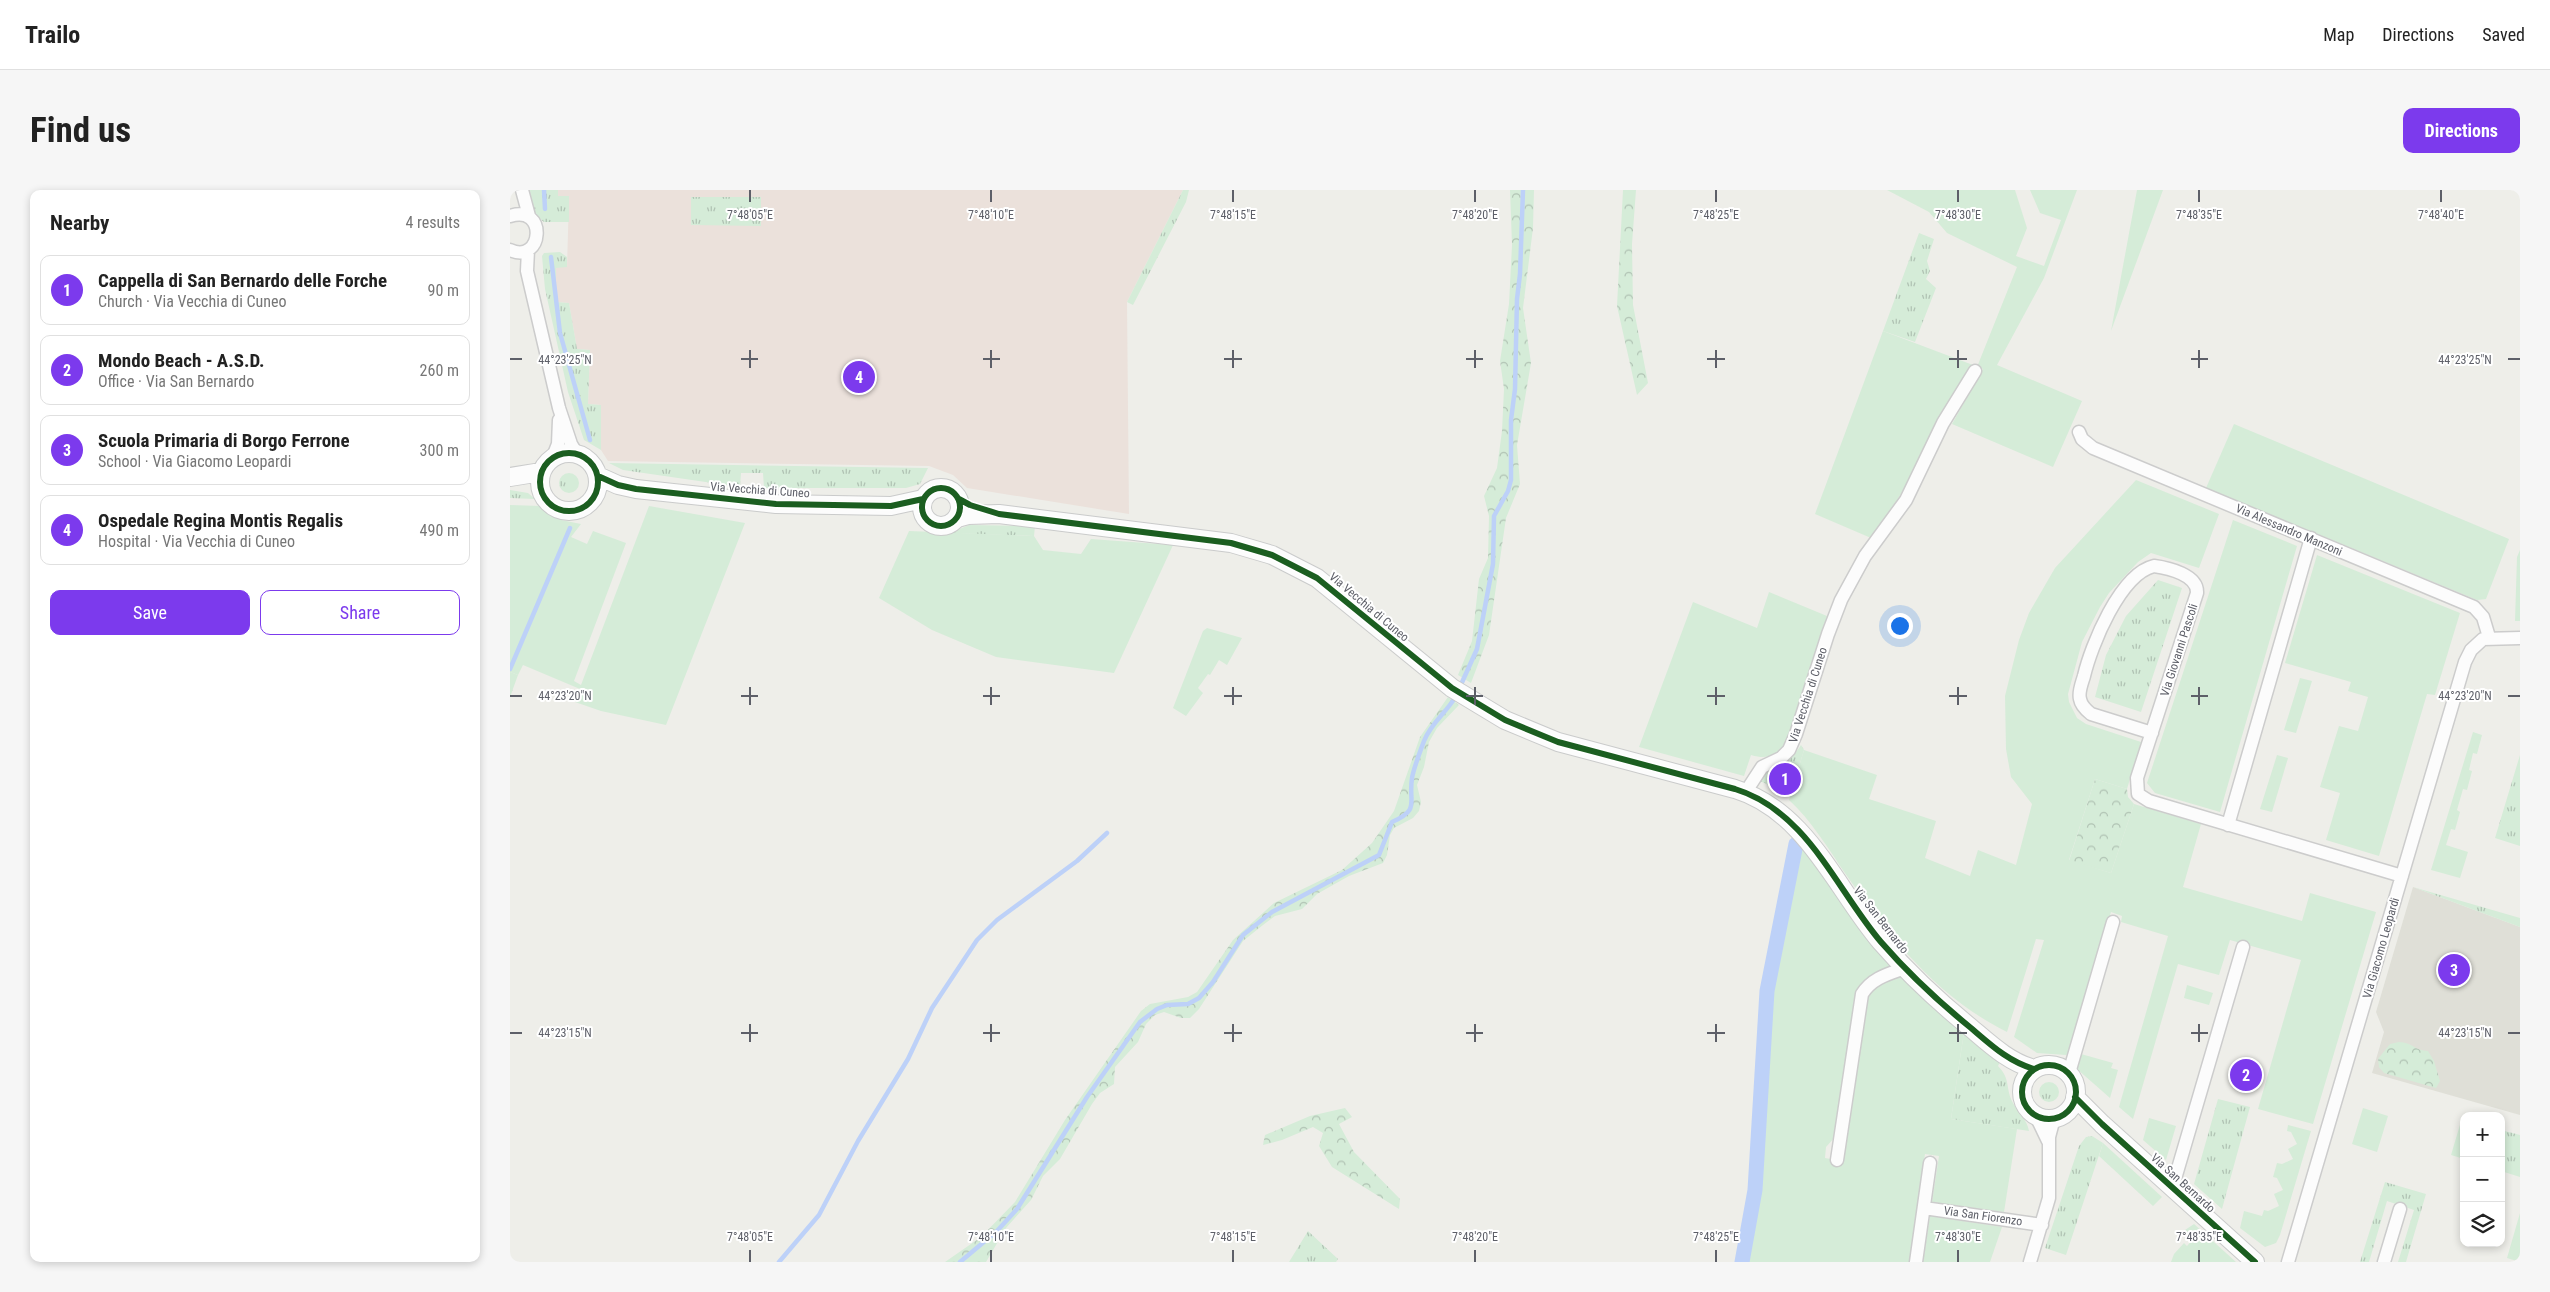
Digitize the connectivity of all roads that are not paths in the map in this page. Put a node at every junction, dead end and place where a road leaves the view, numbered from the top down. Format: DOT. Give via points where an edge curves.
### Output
graph roads {
  1 [pos="522,190"];
  2 [pos="511,215"];
  3 [pos="529,216"];
  4 [pos="528,250"];
  5 [pos="512,251"];
  6 [pos="527,271"];
  7 [pos="1975,372"];
  8 [pos="558,408"];
  9 [pos="2079,432"];
  10 [pos="577,454"];
  11 [pos="553,457"];
  12 [pos="598,476"];
  13 [pos="510,479"];
  14 [pos="540,481"];
  15 [pos="636,489"];
  16 [pos="596,495"];
  17 [pos="959,499"];
  18 [pos="923,506"];
  19 [pos="999,514"];
  20 [pos="957,518"];
  21 [pos="2311,538"];
  22 [pos="2486,638"];
  23 [pos="2520,638"];
  24 [pos="2152,733"];
  25 [pos="1745,793"];
  26 [pos="2228,825"];
  27 [pos="2402,876"];
  28 [pos="2113,922"];
  29 [pos="2243,947"];
  30 [pos="1905,968"];
  31 [pos="2009,1059"];
  32 [pos="2034,1069"];
  33 [pos="2064,1070"];
  34 [pos="2023,1084"];
  35 [pos="2066,1109"];
  36 [pos="2036,1116"];
  37 [pos="2049,1145"];
  38 [pos="1837,1160"];
  39 [pos="1930,1163"];
  40 [pos="2172,1189"];
  41 [pos="1924,1208"];
  42 [pos="2400,1209"];
  43 [pos="2042,1225"];
  44 [pos="1916,1262"];
  45 [pos="2030,1262"];
  46 [pos="2256,1262"];
  47 [pos="2288,1262"];
  48 [pos="2384,1262"];
  1 -- 2 [label="street"];
  1 -- 3 [label="street"];
  2 -- 3 [label="street"];
  3 -- 4 [label="street" via="538,233 537,240"];
  4 -- 5 [label="street"];
  4 -- 6 [label="street"];
  5 -- 6 [label="street"];
  6 -- 8 [label="street"];
  7 -- 25 [label="street, Via Vecchia di Cuneo" via="1943,423 1906,500 1865,556 1841,600 1789,750 1781,758 1762,767"];
  8 -- 10 [label="street"];
  8 -- 11 [label="street" via="560,429"];
  9 -- 21 [label="street, Via Alessandro Manzoni" via="2093,448"];
  10 -- 11 [label="street"];
  10 -- 12 [label="street, Via Vecchia di Cuneo" via="590,462"];
  11 -- 14 [label="street"];
  12 -- 15 [label="street, Via Vecchia di Cuneo"];
  12 -- 16 [label="street"];
  13 -- 14 [label="street"];
  14 -- 16 [label="street, Via Vecchia di Cuneo" via="545,500 566,512 583,508"];
  15 -- 16 [label="street, Via Vecchia di Cuneo"];
  15 -- 18 [label="street, Via Vecchia di Cuneo" via="755,503"];
  17 -- 18 [label="street, Via Vecchia di Cuneo" via="954,492 932,489"];
  17 -- 19 [label="street, Via Vecchia di Cuneo"];
  17 -- 20 [label="street"];
  18 -- 20 [label="street, Via Vecchia di Cuneo" via="934,525 942,526"];
  19 -- 20 [label="street, Via Vecchia di Cuneo"];
  19 -- 25 [label="street, Via Vecchia di Cuneo" via="1231,543 1272,555 1330,587 1459,693 1505,720 1558,742"];
  21 -- 22 [label="street, Via Alessandro Manzoni" via="2474,606 2483,617"];
  21 -- 26 [label="street"];
  22 -- 23 [label="street"];
  22 -- 27 [label="street, Via Giacomo Leopardi" via="2470,650 2465,662"];
  24 -- 24 [label="street, Via Giovanni Pascoli" via="2198,588 2190,577 2154,566 2141,572 2110,610 2092,646 2080,693 2091,714"];
  24 -- 26 [label="street, Via Giovanni Pascoli" via="2136,784 2138,794 2149,801"];
  25 -- 30 [label="street, Via San Bernardo" via="1782,814 1800,830 1872,931"];
  26 -- 27 [label="street, Via Giovanni Pascoli"];
  27 -- 47 [label="street, Via Giacomo Leopardi"];
  28 -- 33 [label="street" via="2074,1052"];
  29 -- 40 [label="street, Via San Bernardo"];
  30 -- 31 [label="street, Via San Bernardo"];
  30 -- 38 [label="street, Via San Bernardo" via="1879,977 1862,994"];
  31 -- 32 [label="street, Via San Bernardo"];
  31 -- 34 [label="street, Via San Bernardo"];
  32 -- 33 [label="street, Via San Bernardo" via="2042,1066"];
  32 -- 34 [label="street"];
  33 -- 35 [label="street" via="2075,1084"];
  34 -- 36 [label="street, Via San Bernardo" via="2024,1102"];
  35 -- 36 [label="street, Via San Bernardo"];
  35 -- 37 [label="street, Via San Fiorenzo"];
  35 -- 40 [label="street, Via San Bernardo" via="2100,1122"];
  36 -- 37 [label="street, Via San Fiorenzo"];
  37 -- 43 [label="street, Via San Fiorenzo" via="2050,1192"];
  39 -- 41 [label="street"];
  40 -- 46 [label="street, Via San Bernardo"];
  41 -- 43 [label="street, Via San Fiorenzo"];
  41 -- 44 [label="street"];
  42 -- 48 [label="street"];
  43 -- 45 [label="street, Via San Fiorenzo"];
}
